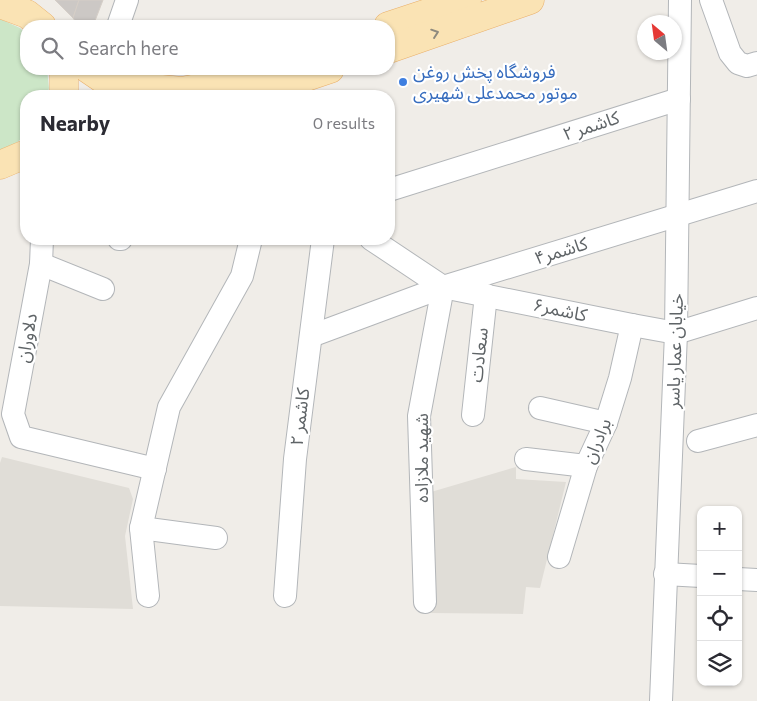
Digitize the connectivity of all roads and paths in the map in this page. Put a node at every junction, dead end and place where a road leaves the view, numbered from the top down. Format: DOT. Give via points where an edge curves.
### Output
graph roads {
  1 [pos="127,0"];
  2 [pos="467,0"];
  3 [pos="530,0"];
  4 [pos="680,0"];
  5 [pos="711,0"];
  6 [pos="6,3"];
  7 [pos="419,9"];
  8 [pos="34,20"];
  9 [pos="120,20"];
  10 [pos="395,22"];
  11 [pos="395,47"];
  12 [pos="757,63"];
  13 [pos="64,75"];
  14 [pos="100,75"];
  15 [pos="309,75"];
  16 [pos="262,88"];
  17 [pos="64,90"];
  18 [pos="172,90"];
  19 [pos="187,90"];
  20 [pos="679,99"];
  21 [pos="20,157"];
  22 [pos="0,165"];
  23 [pos="395,188"];
  24 [pos="757,191"];
  25 [pos="678,216"];
  26 [pos="42,245"];
  27 [pos="250,245"];
  28 [pos="323,245"];
  29 [pos="380,245"];
  30 [pos="41,264"];
  31 [pos="443,287"];
  32 [pos="102,289"];
  33 [pos="486,295"];
  34 [pos="757,308"];
  35 [pos="632,325"];
  36 [pos="676,333"];
  37 [pos="311,336"];
  38 [pos="540,408"];
  39 [pos="7,414"];
  40 [pos="473,415"];
  41 [pos="606,423"];
  42 [pos="757,425"];
  43 [pos="698,441"];
  44 [pos="526,459"];
  45 [pos="586,466"];
  46 [pos="155,469"];
  47 [pos="141,528"];
  48 [pos="216,538"];
  49 [pos="559,557"];
  50 [pos="665,574"];
  51 [pos="697,576"];
  52 [pos="742,579"];
  53 [pos="757,580"];
  54 [pos="148,596"];
  55 [pos="285,596"];
  56 [pos="425,602"];
  57 [pos="661,701"];
  1 -- 9 [label="street"];
  2 -- 7 [label="main road"];
  11 -- 3 [label="main road, one-way"];
  4 -- 20 [label="street, خیابان عمار یاسر"];
  5 -- 12 [label="street" via="734,58 747,66"];
  6 -- 8 [label="main road"];
  7 -- 10 [label="main road"];
  13 -- 17 [label="main road"];
  14 -- 18 [label="main road" via="110,84"];
  15 -- 16 [label="main road"];
  16 -- 19 [label="main road" via="218,84"];
  20 -- 23 [label="street, کاشمر ۲"];
  20 -- 25 [label="street, خیابان عمار یاسر"];
  21 -- 22 [label="main road"];
  24 -- 25 [label="street, کاشمر۴"];
  25 -- 31 [label="street, کاشمر۴"];
  25 -- 36 [label="street, خیابان عمار یاسر"];
  26 -- 30 [label="street, دلاوران"];
  27 -- 46 [label="street" via="242,276 169,407"];
  28 -- 37 [label="street, کاشمر ۲"];
  29 -- 31 [label="street"];
  30 -- 32 [label="street"];
  30 -- 39 [label="street, دلاوران"];
  31 -- 33 [label="street, کاشمر۶"];
  31 -- 37 [label="street, کاشمر۴"];
  31 -- 56 [label="street, شهید ملازاده" via="419,416"];
  33 -- 35 [label="street, کاشمر۶"];
  33 -- 40 [label="street, سعادت"];
  34 -- 36 [label="street"];
  35 -- 36 [label="street, کاشمر۶"];
  35 -- 41 [label="street, برادران"];
  36 -- 50 [label="street, خیابان عمار یاسر"];
  37 -- 55 [label="street, کاشمر ۲" via="295,459"];
  38 -- 41 [label="street"];
  39 -- 46 [label="street, دلاوران" via="21,437"];
  41 -- 45 [label="street, برادران"];
  42 -- 43 [label="street"];
  44 -- 45 [label="street"];
  45 -- 49 [label="street, برادران"];
  46 -- 47 [label="street"];
  47 -- 48 [label="street"];
  47 -- 54 [label="street"];
  50 -- 51 [label="street"];
  50 -- 57 [label="street, خیابان عمار یاسر"];
  52 -- 53 [label="street"];
}
